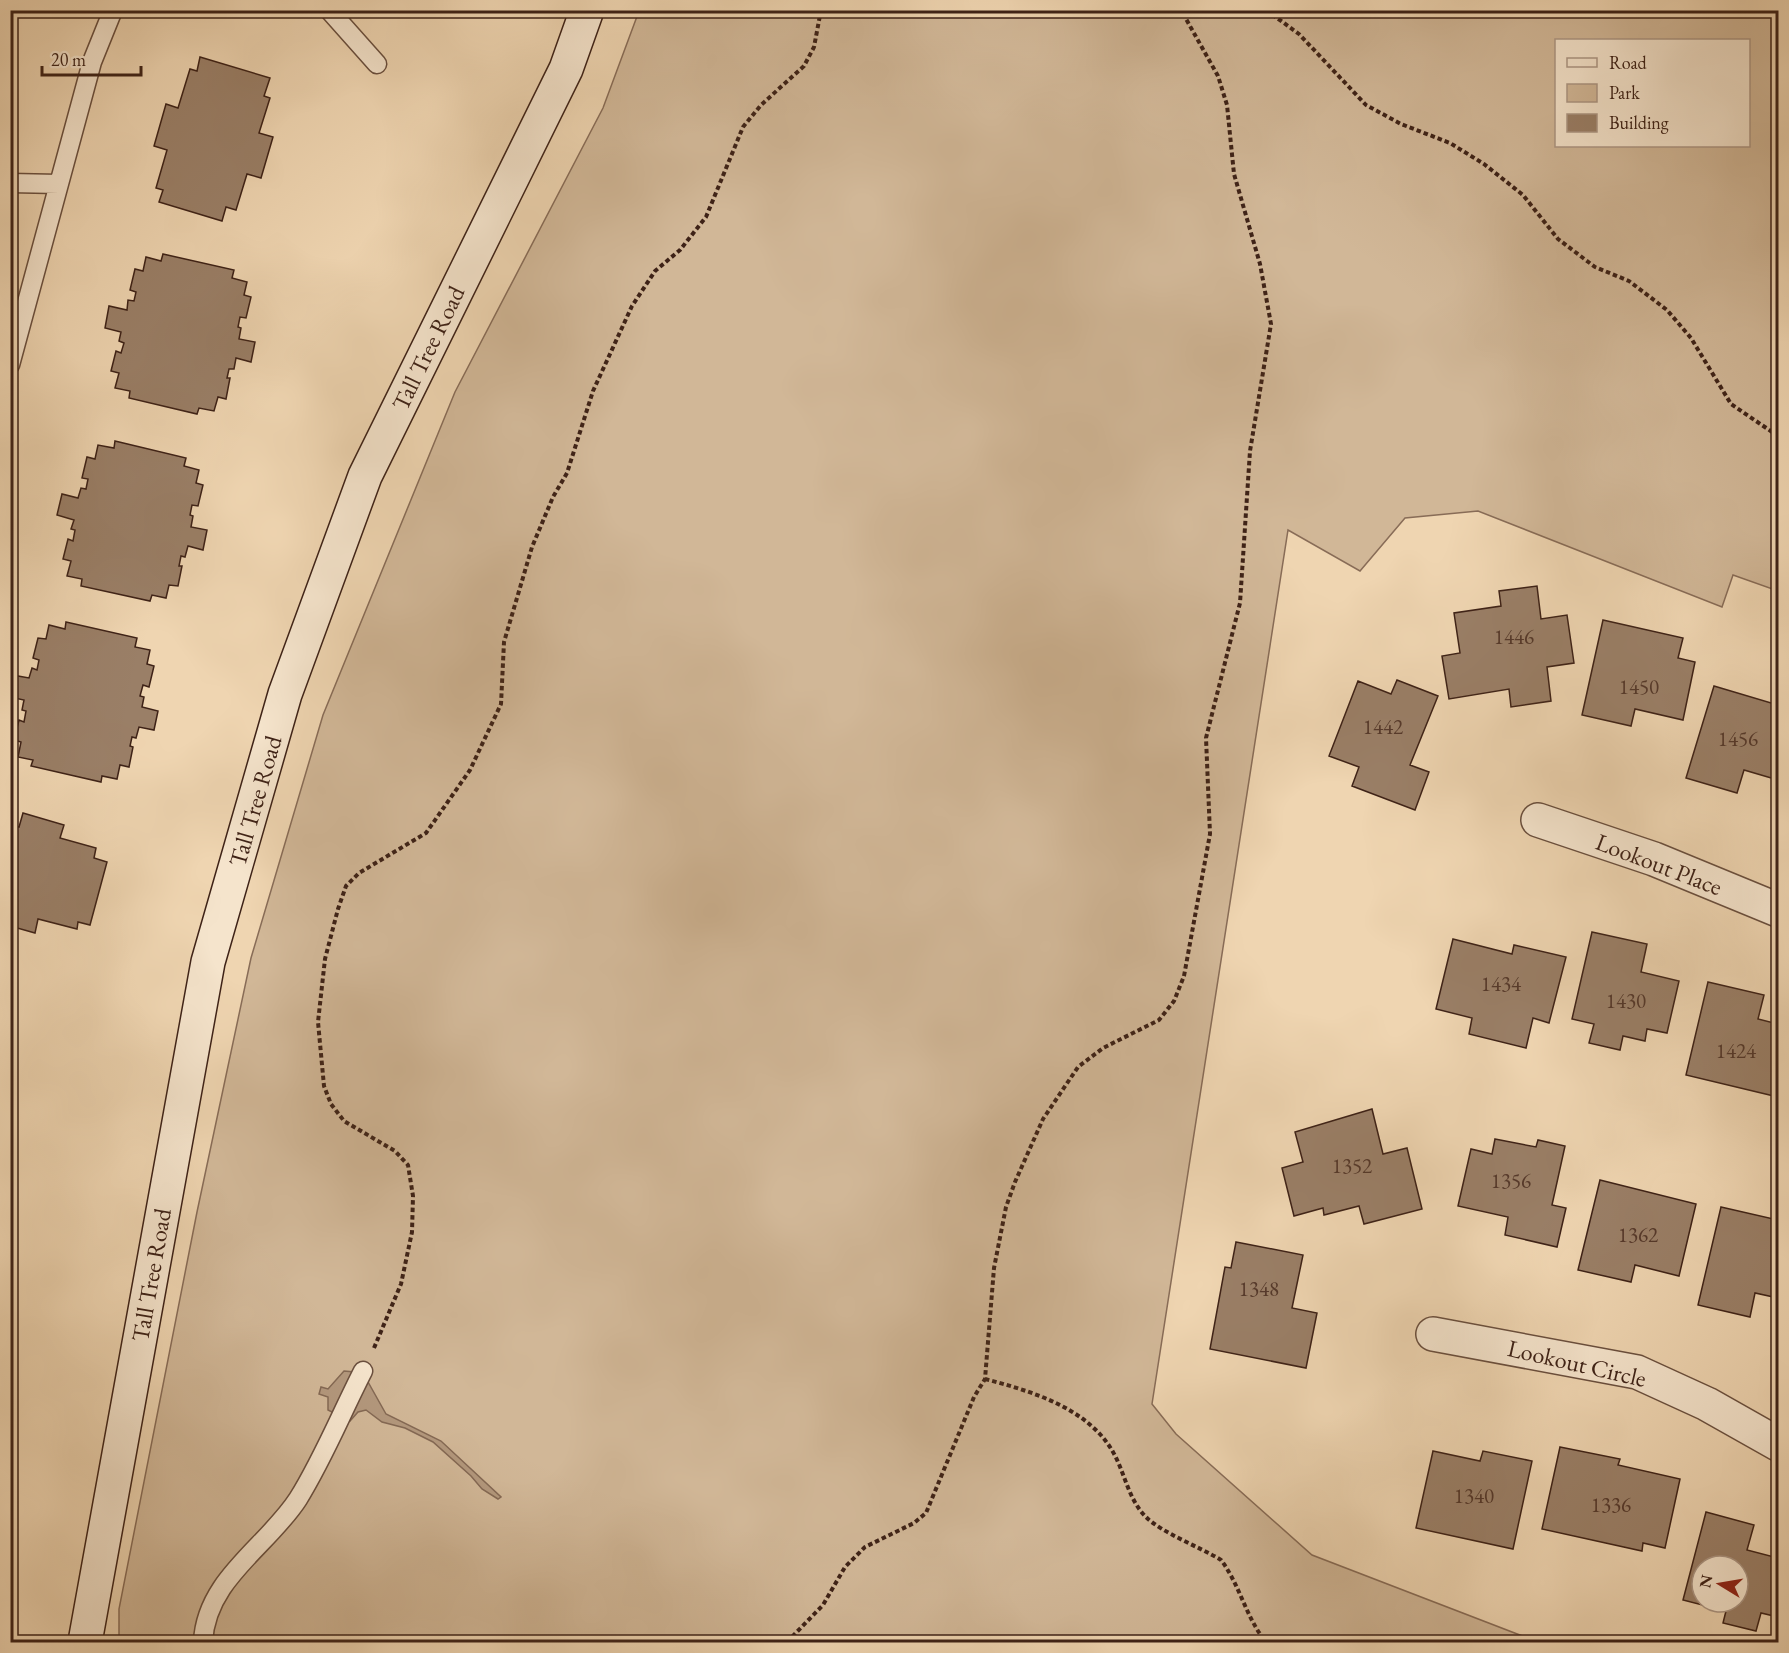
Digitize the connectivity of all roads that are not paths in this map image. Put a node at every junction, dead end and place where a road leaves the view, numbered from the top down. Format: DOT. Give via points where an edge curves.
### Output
graph roads {
  1 [pos="113,10"];
  2 [pos="329,10"];
  3 [pos="586,10"];
  4 [pos="377,64"];
  5 [pos="10,183"];
  6 [pos="59,184"];
  7 [pos="10,365"];
  8 [pos="1538,820"];
  9 [pos="1779,910"];
  10 [pos="1433,1334"];
  11 [pos="363,1371"];
  12 [pos="1779,1444"];
  13 [pos="85,1642"];
  14 [pos="203,1642"];
  1 -- 6 [label="lane" via="92,62"];
  2 -- 4 [label="lane"];
  3 -- 13 [label="street, Tall Tree Road" via="566,69 365,476 285,694 208,962"];
  5 -- 6 [label="lane"];
  6 -- 7 [label="lane"];
  8 -- 9 [label="street, Lookout Place" via="1654,859"];
  10 -- 12 [label="street, Lookout Circle" via="1637,1372 1707,1404"];
  11 -- 14 [label="lane" via="296,1502 269,1535 246,1555 224,1586 214,1604"];
}
